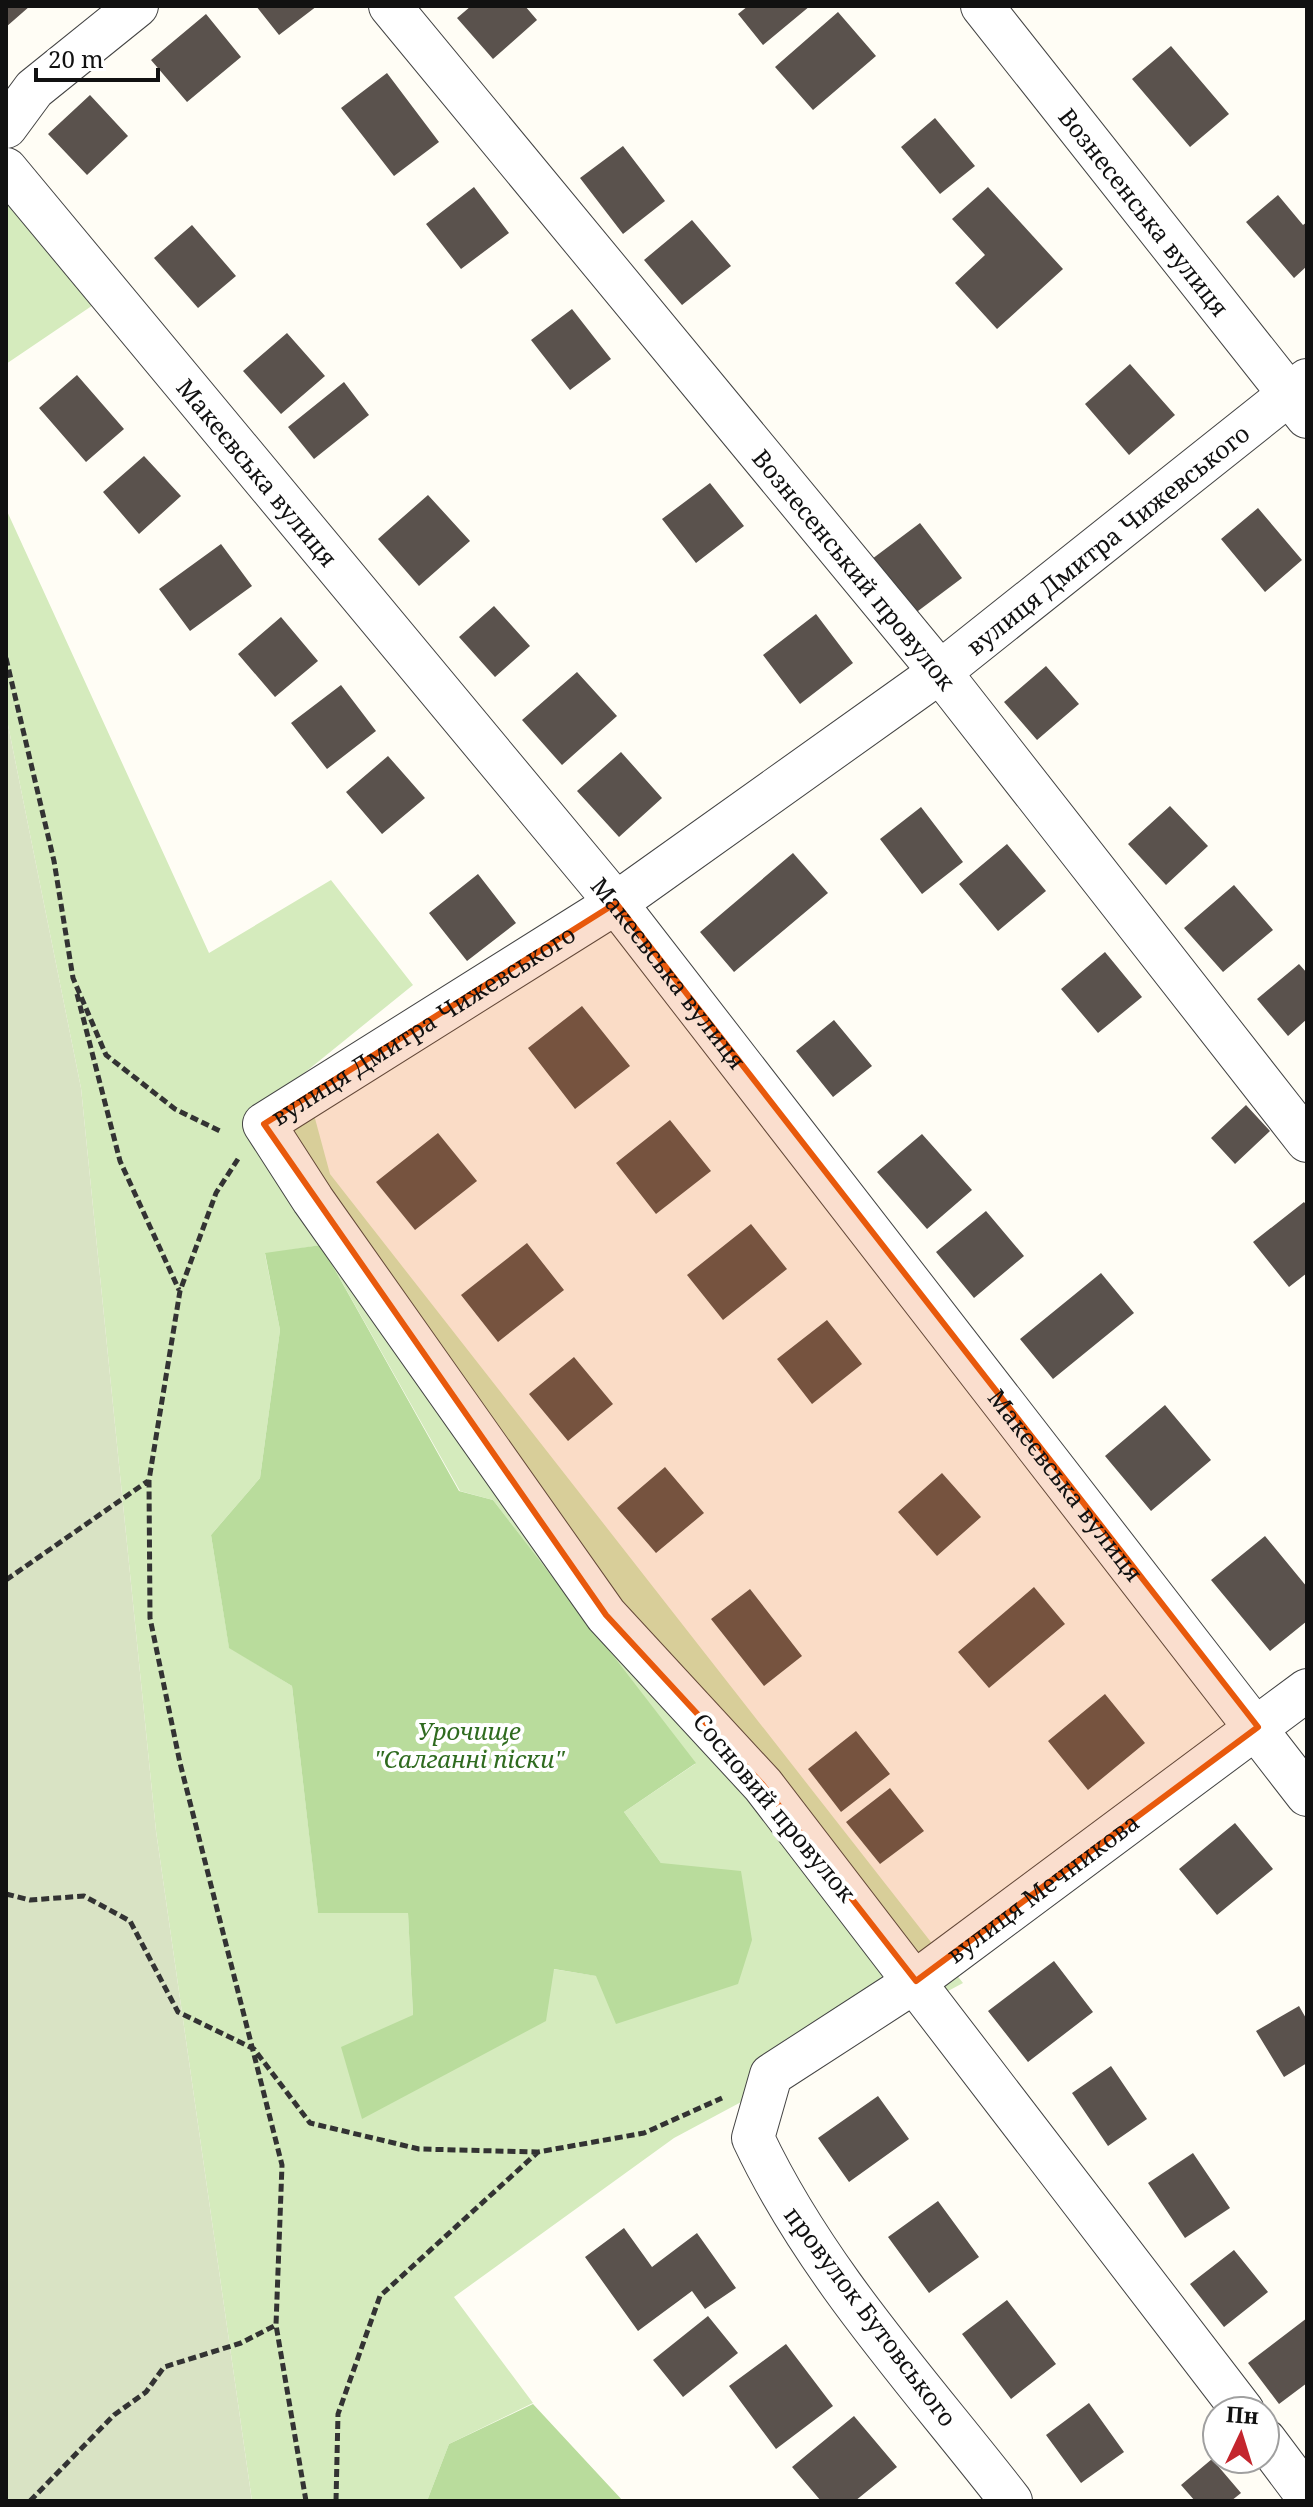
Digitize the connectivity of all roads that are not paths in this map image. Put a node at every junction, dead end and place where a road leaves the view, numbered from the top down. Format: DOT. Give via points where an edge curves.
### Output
graph roads {
  1 [pos="137,6"];
  2 [pos="390,6"];
  3 [pos="982,6"];
  4 [pos="6,127"];
  5 [pos="6,169"];
  6 [pos="1301,397"];
  7 [pos="940,672"];
  8 [pos="616,903"];
  9 [pos="1307,1141"];
  10 [pos="313,1200"];
  11 [pos="1307,1690"];
  12 [pos="1258,1727"];
  13 [pos="1307,1795"];
  14 [pos="916,1981"];
  15 [pos="771,2075"];
  16 [pos="1231,2395"];
  17 [pos="1281,2461"];
  18 [pos="1307,2496"];
  19 [pos="1011,2501"];
  1 -- 4 [label="street" via="34,89"];
  2 -- 7 [label="street, Вознесенський провулок"];
  3 -- 6 [label="street, Вознесенська вулиця"];
  5 -- 8 [label="street, Макеєвська вулиця"];
  6 -- 7 [label="street, вулиця Дмитра Чижевського"];
  7 -- 8 [label="street, вулиця Дмитра Чижевського"];
  7 -- 9 [label="street, Вознесенський провулок"];
  8 -- 10 [label="street, вулиця Дмитра Чижевського" via="256,1134"];
  8 -- 12 [label="street, Макеєвська вулиця"];
  10 -- 14 [label="street, Сосновий провулок" via="606,1615 763,1785"];
  11 -- 12 [label="street, вулиця Мечникова"];
  12 -- 13 [label="street, Макеєвська вулиця"];
  12 -- 14 [label="street, вулиця Мечникова"];
  14 -- 15 [label="street, вулиця Мечникова"];
  14 -- 16 [label="street, Сосновий провулок"];
  15 -- 19 [label="street, провулок Бутовського" via="753,2138 777,2189 822,2258"];
  17 -- 18 [label="street"];
}
